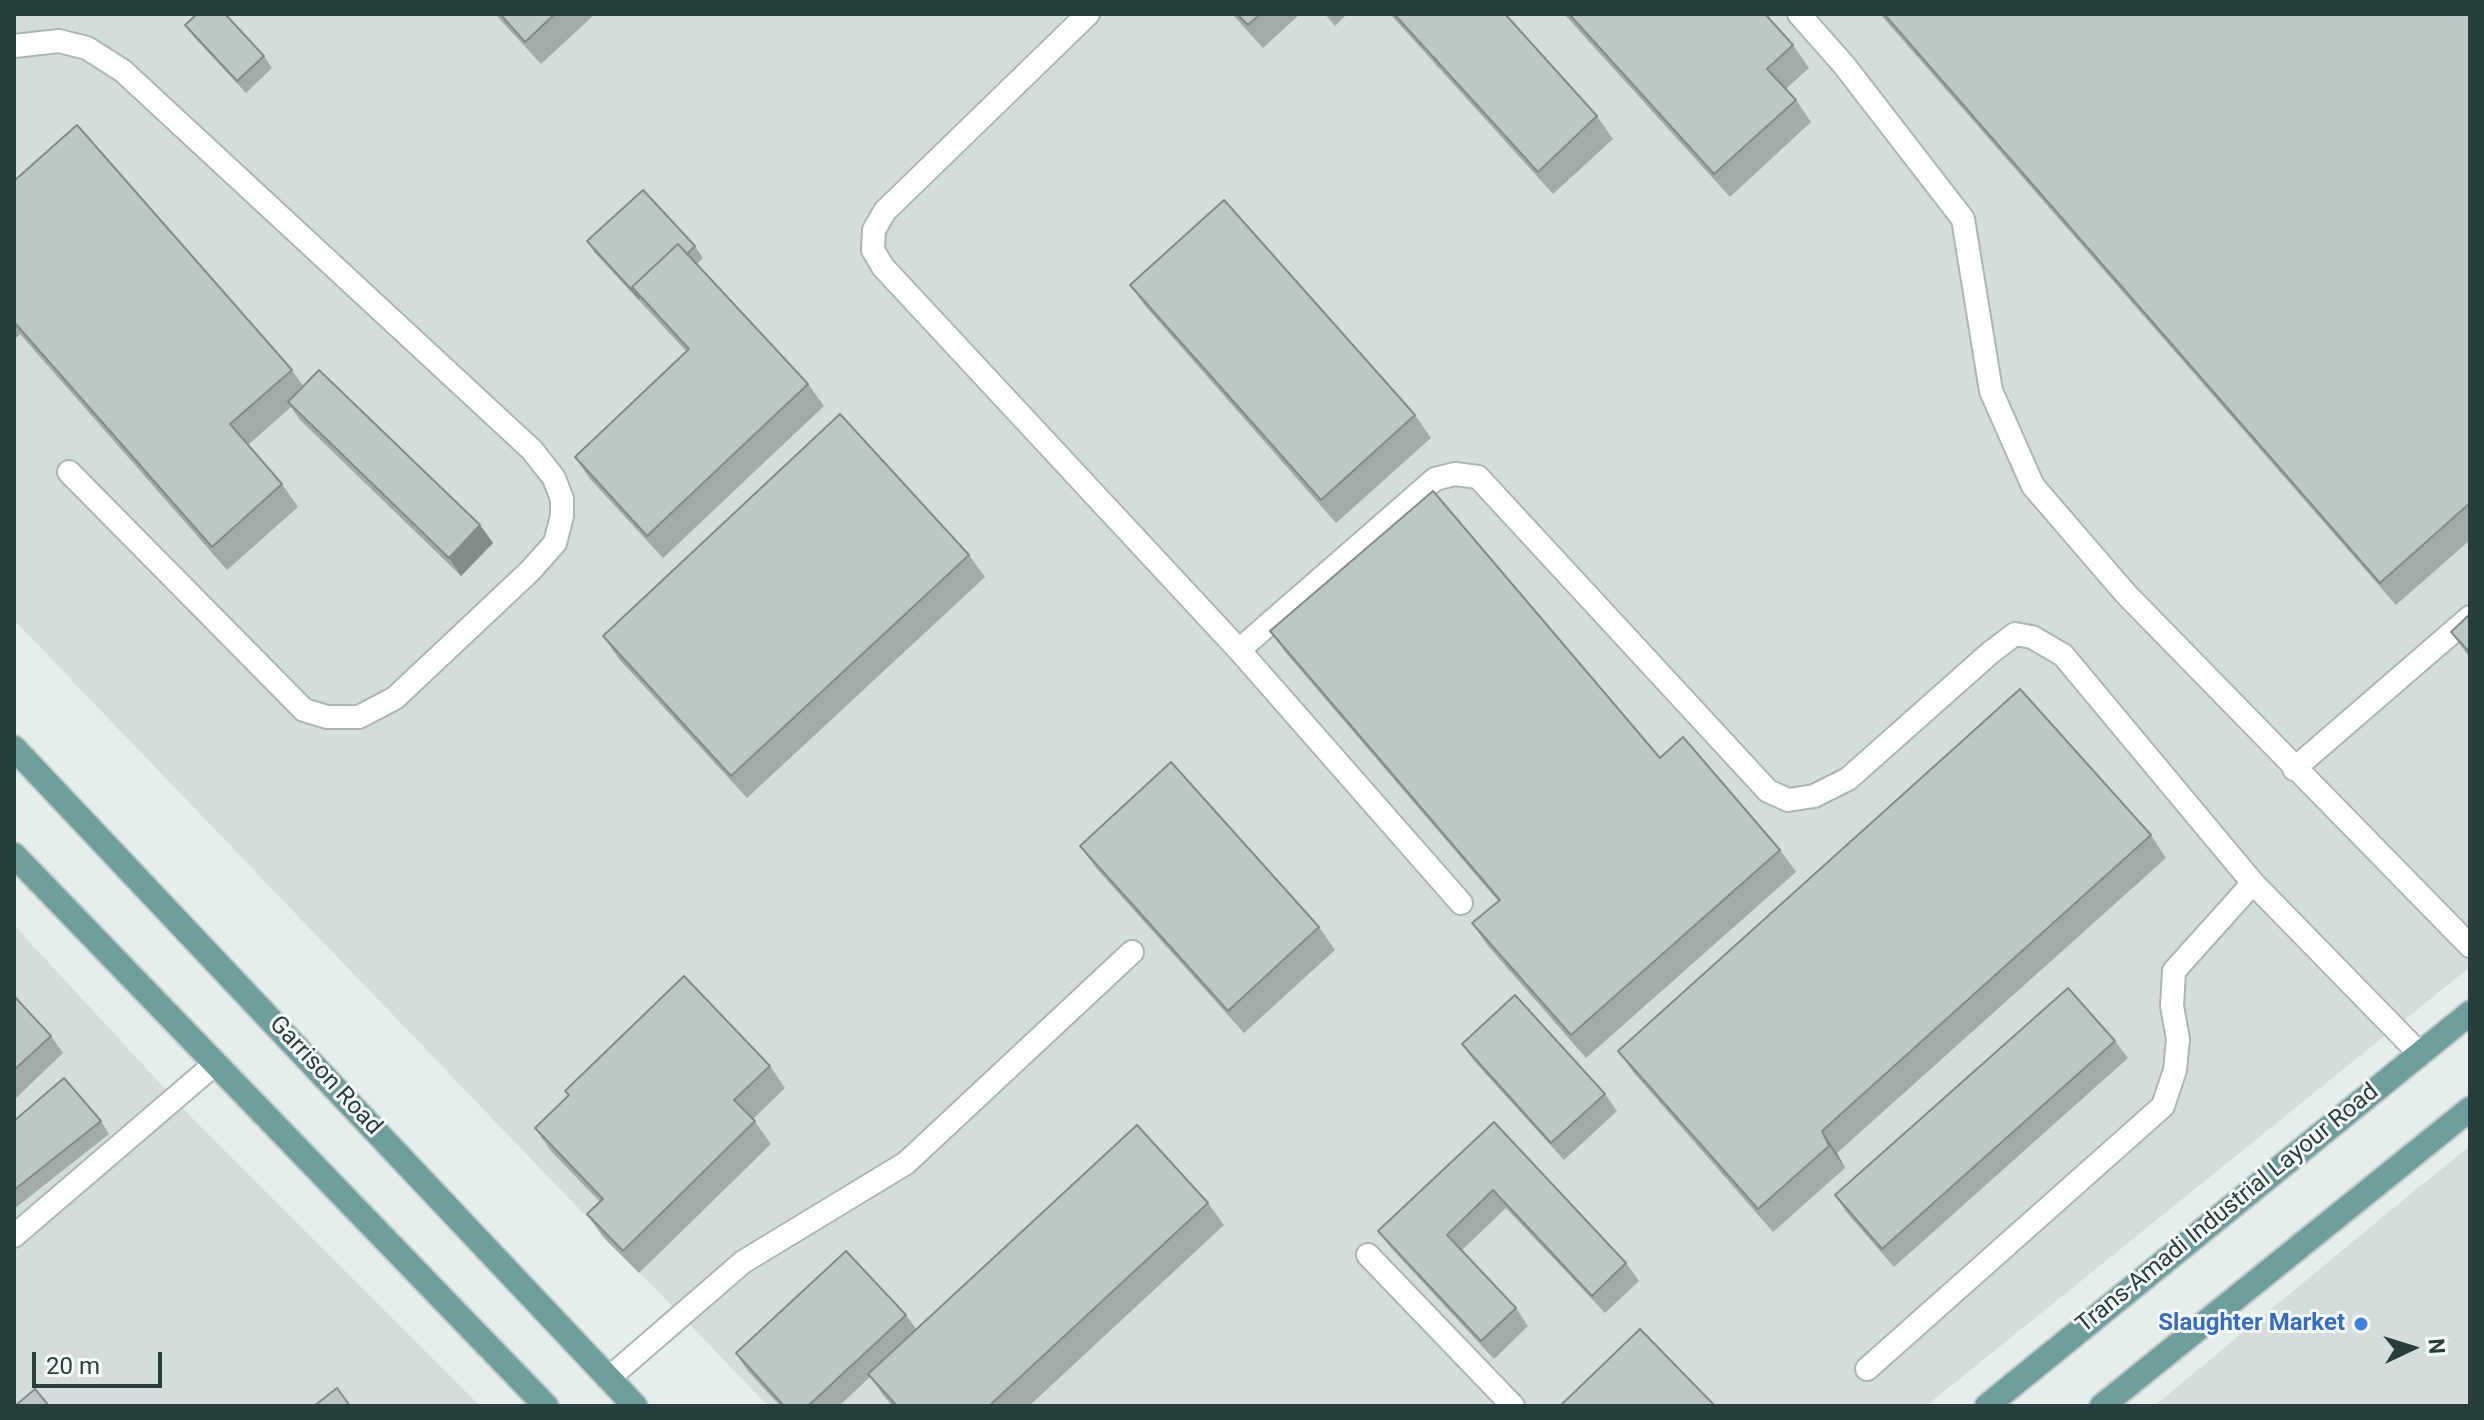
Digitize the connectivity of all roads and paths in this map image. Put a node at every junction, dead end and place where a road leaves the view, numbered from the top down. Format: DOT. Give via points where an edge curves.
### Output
graph roads {
  1 [pos="1088,14"];
  2 [pos="1799,14"];
  3 [pos="14,46"];
  4 [pos="69,472"];
  5 [pos="2470,617"];
  6 [pos="1239,650"];
  7 [pos="14,748"];
  8 [pos="2294,769"];
  9 [pos="14,855"];
  10 [pos="2253,883"];
  11 [pos="1461,903"];
  12 [pos="2470,946"];
  13 [pos="1132,952"];
  14 [pos="2470,1013"];
  15 [pos="2419,1053"];
  16 [pos="216,1063"];
  17 [pos="2470,1109"];
  18 [pos="14,1236"];
  19 [pos="1368,1255"];
  20 [pos="1867,1369"];
  21 [pos="609,1378"];
  22 [pos="546,1406"];
  23 [pos="635,1406"];
  24 [pos="1513,1406"];
  25 [pos="1987,1406"];
  26 [pos="2102,1406"];
  1 -- 6 [label="lane" via="885,211 874,230 873,250 883,267"];
  2 -- 8 [label="lane" via="1963,219 1991,391 2033,486 2126,594"];
  3 -- 4 [label="lane" via="59,41 87,48 123,71 532,450 554,478 562,516 555,543 530,571 395,698 359,717 327,717 304,710"];
  5 -- 8 [label="lane"];
  6 -- 10 [label="lane" via="1435,479 1455,474 1478,477 1768,791 1788,800 1814,796 1848,779 1990,653 2015,634 2032,637 2063,655"];
  6 -- 11 [label="lane"];
  7 -- 21 [label="main road, Garrison Road"];
  8 -- 12 [label="lane"];
  9 -- 16 [label="main road"];
  10 -- 15 [label="lane"];
  10 -- 20 [label="lane" via="2174,971 2172,1006 2178,1039 2163,1106"];
  13 -- 21 [label="lane" via="906,1163 743,1262"];
  14 -- 15 [label="main road, Trans-Amadi Industrial Layour Road"];
  15 -- 25 [label="main road, Trans-Amadi Industrial Layour Road"];
  16 -- 18 [label="lane"];
  16 -- 22 [label="main road"];
  17 -- 26 [label="main road"];
  19 -- 24 [label="lane"];
  21 -- 23 [label="main road, Garrison Road"];
}
